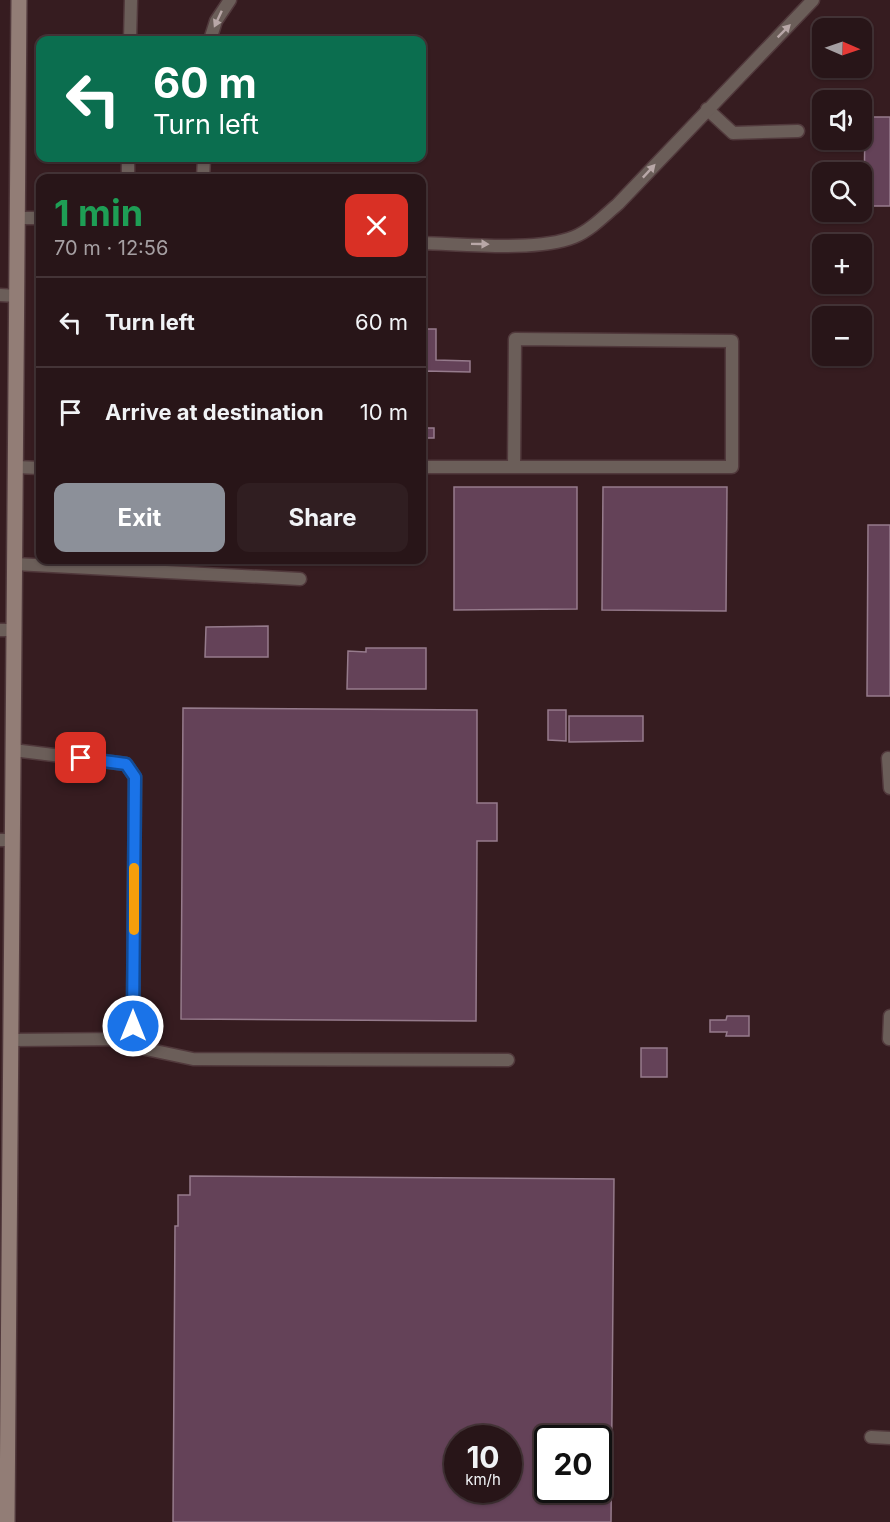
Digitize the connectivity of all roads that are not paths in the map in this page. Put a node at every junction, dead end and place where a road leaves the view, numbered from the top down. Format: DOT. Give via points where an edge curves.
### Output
graph roads {
  1 [pos="19,0"];
  2 [pos="131,0"];
  3 [pos="230,0"];
  4 [pos="813,0"];
  5 [pos="130,36"];
  6 [pos="211,36"];
  7 [pos="707,108"];
  8 [pos="798,131"];
  9 [pos="18,218"];
  10 [pos="36,218"];
  11 [pos="426,243"];
  12 [pos="0,295"];
  13 [pos="17,296"];
  14 [pos="16,467"];
  15 [pos="514,467"];
  16 [pos="36,468"];
  17 [pos="426,468"];
  18 [pos="15,564"];
  19 [pos="300,579"];
  20 [pos="7,630"];
  21 [pos="14,750"];
  22 [pos="888,758"];
  23 [pos="890,788"];
  24 [pos="6,840"];
  25 [pos="890,1016"];
  26 [pos="125,1039"];
  27 [pos="889,1039"];
  28 [pos="11,1040"];
  29 [pos="508,1060"];
  30 [pos="5,1134"];
  31 [pos="871,1437"];
  32 [pos="890,1438"];
  33 [pos="7,1522"];
  1 -- 9 [label="street"];
  2 -- 5 [label="lane"];
  3 -- 6 [label="lane, one-way"];
  7 -- 4 [label="lane, one-way"];
  7 -- 8 [label="lane" via="733,133"];
  11 -- 7 [label="lane, one-way" via="542,244 574,237 618,204"];
  9 -- 10 [label="lane"];
  9 -- 13 [label="street"];
  12 -- 13 [label="lane"];
  13 -- 14 [label="street"];
  14 -- 16 [label="lane"];
  14 -- 18 [label="street"];
  15 -- 15 [label="lane" via="732,467 732,341 515,339"];
  15 -- 17 [label="lane"];
  18 -- 19 [label="lane"];
  18 -- 20 [label="street"];
  20 -- 21 [label="street"];
  21 -- 24 [label="street"];
  21 -- 26 [label="lane" via="126,764 135,777 133,1026"];
  22 -- 23 [label="lane"];
  24 -- 28 [label="street"];
  25 -- 27 [label="lane"];
  26 -- 28 [label="lane"];
  26 -- 29 [label="lane" via="141,1048 193,1059"];
  28 -- 30 [label="street"];
  30 -- 33 [label="street"];
  31 -- 32 [label="lane"];
}
